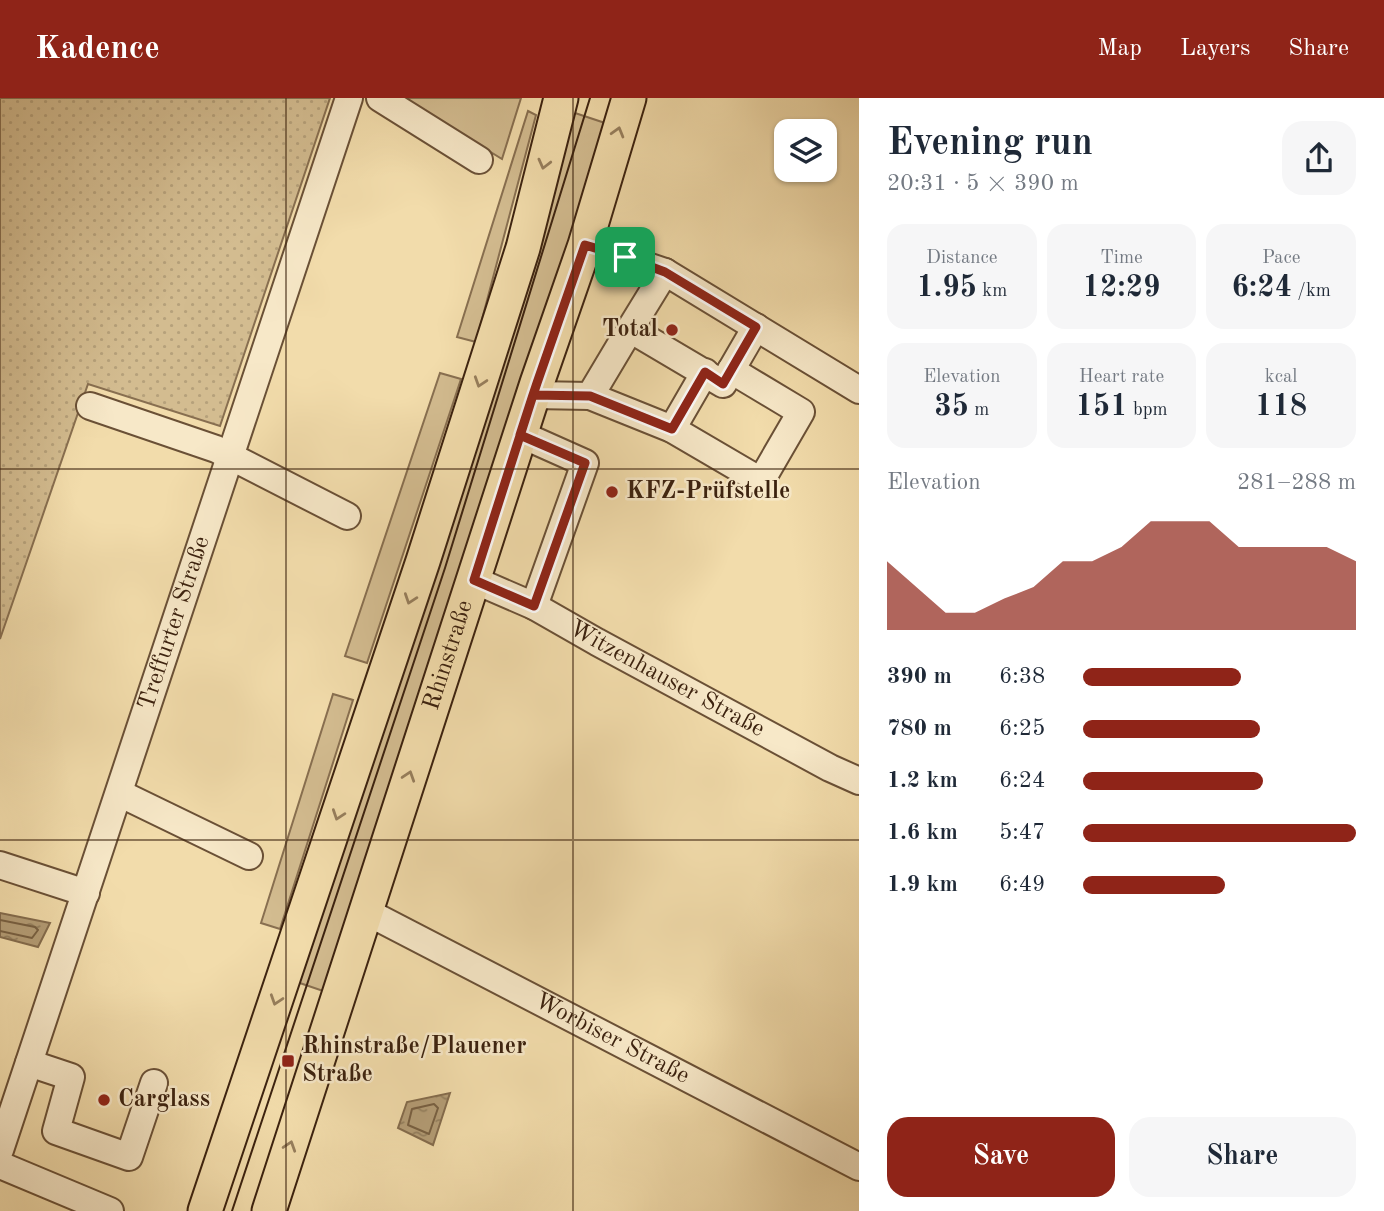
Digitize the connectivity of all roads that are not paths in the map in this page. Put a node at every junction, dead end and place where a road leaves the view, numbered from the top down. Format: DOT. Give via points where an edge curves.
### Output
graph roads {
  1 [pos="349,98"];
  2 [pos="380,98"];
  3 [pos="561,98"];
  4 [pos="629,98"];
  5 [pos="479,160"];
  6 [pos="585,245"];
  7 [pos="665,272"];
  8 [pos="756,327"];
  9 [pos="630,329"];
  10 [pos="731,370"];
  11 [pos="705,372"];
  12 [pos="859,390"];
  13 [pos="533,395"];
  14 [pos="590,396"];
  15 [pos="90,406"];
  16 [pos="672,429"];
  17 [pos="520,435"];
  18 [pos="232,457"];
  19 [pos="347,516"];
  20 [pos="474,580"];
  21 [pos="534,606"];
  22 [pos="859,781"];
  23 [pos="119,793"];
  24 [pos="249,856"];
  25 [pos="0,865"];
  26 [pos="86,893"];
  27 [pos="365,911"];
  28 [pos="29,1063"];
  29 [pos="154,1083"];
  30 [pos="0,1150"];
  31 [pos="0,1165"];
  32 [pos="859,1167"];
  33 [pos="110,1211"];
  34 [pos="205,1211"];
  35 [pos="269,1211"];
  1 -- 18 [label="street, Treffurter Straße"];
  2 -- 5 [label="street"];
  3 -- 34 [label="main road, one-way" via="523,248 494,339"];
  6 -- 4 [label="main road, Rhinstraße, one-way"];
  6 -- 7 [label="street"];
  6 -- 13 [label="main road, Rhinstraße"];
  7 -- 8 [label="street"];
  7 -- 9 [label="street"];
  8 -- 10 [label="street"];
  8 -- 12 [label="street"];
  9 -- 11 [label="street"];
  9 -- 14 [label="street"];
  10 -- 11 [label="street" via="723,384"];
  10 -- 16 [label="street" via="801,412 761,481"];
  11 -- 16 [label="street"];
  13 -- 14 [label="street"];
  13 -- 17 [label="main road, Rhinstraße"];
  14 -- 16 [label="street"];
  15 -- 18 [label="street"];
  17 -- 20 [label="main road, Rhinstraße"];
  17 -- 21 [label="street" via="585,463"];
  18 -- 19 [label="street"];
  18 -- 23 [label="street, Treffurter Straße"];
  20 -- 21 [label="street, Witzenhauser Straße"];
  27 -- 20 [label="main road, Rhinstraße, one-way"];
  21 -- 22 [label="street, Witzenhauser Straße"];
  23 -- 24 [label="street"];
  23 -- 26 [label="street, Treffurter Straße"];
  25 -- 26 [label="street"];
  26 -- 28 [label="street, Treffurter Straße"];
  27 -- 32 [label="street, Worbiser Straße"];
  35 -- 27 [label="main road, Rhinstraße, one-way"];
  28 -- 29 [label="street" via="71,1077 56,1131 129,1157"];
  28 -- 30 [label="street, Treffurter Straße"];
  31 -- 33 [label="street"];
}
